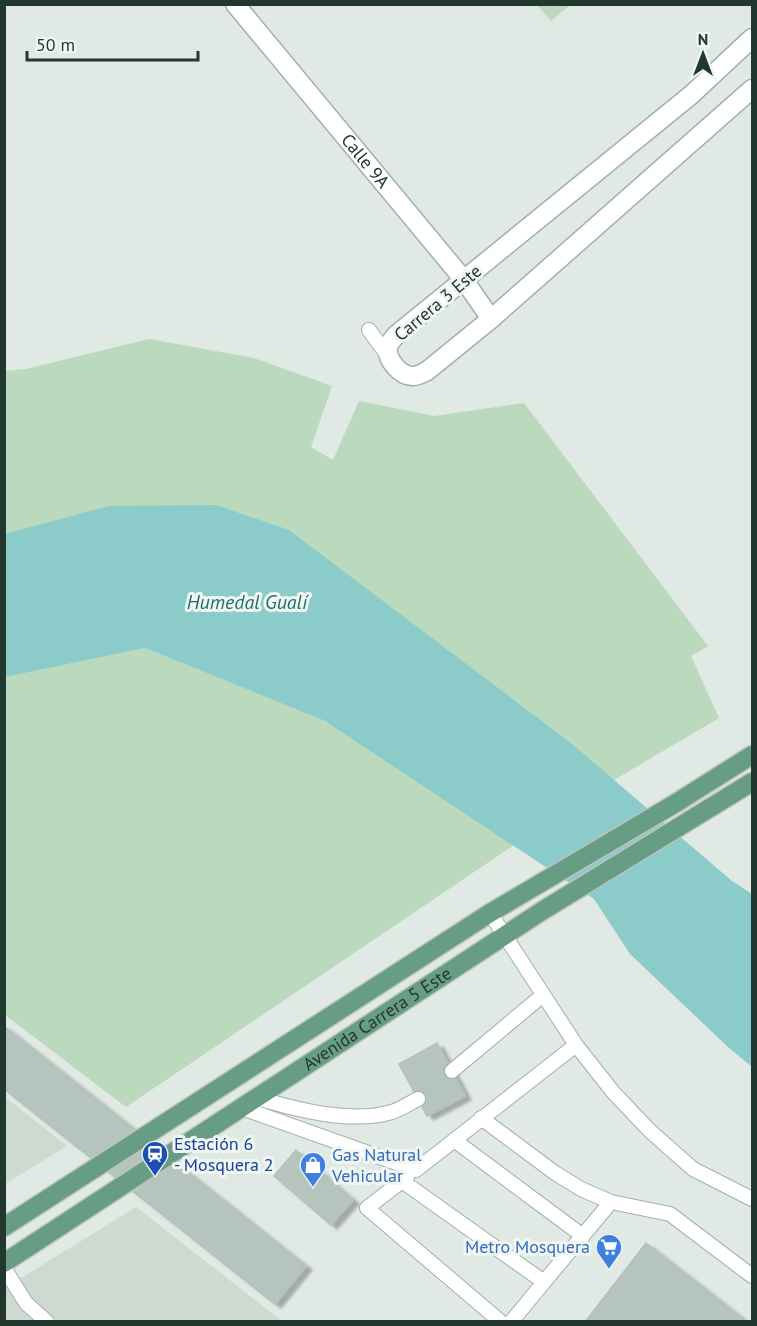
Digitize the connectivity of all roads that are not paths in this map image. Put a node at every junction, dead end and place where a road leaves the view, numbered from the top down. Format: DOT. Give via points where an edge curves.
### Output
graph roads {
  1 [pos="235,4"];
  2 [pos="753,38"];
  3 [pos="753,89"];
  4 [pos="464,280"];
  5 [pos="491,319"];
  6 [pos="369,330"];
  7 [pos="388,356"];
  8 [pos="753,755"];
  9 [pos="753,782"];
  10 [pos="490,913"];
  11 [pos="505,936"];
  12 [pos="543,995"];
  13 [pos="576,1045"];
  14 [pos="452,1071"];
  15 [pos="418,1099"];
  16 [pos="250,1103"];
  17 [pos="482,1118"];
  18 [pos="454,1140"];
  19 [pos="416,1170"];
  20 [pos="402,1181"];
  21 [pos="753,1199"];
  22 [pos="611,1202"];
  23 [pos="4,1227"];
  24 [pos="583,1236"];
  25 [pos="4,1263"];
  26 [pos="4,1268"];
  27 [pos="753,1276"];
  28 [pos="544,1282"];
  29 [pos="47,1322"];
  30 [pos="501,1322"];
  31 [pos="512,1322"];
  1 -- 4 [label="street, Calle 9A"];
  2 -- 4 [label="street, Carrera 3 Este" via="691,95"];
  3 -- 5 [label="street, Carrera 3 Este"];
  4 -- 5 [label="street, Calle 9A"];
  4 -- 7 [label="street, Carrera 3 Este" via="396,335 388,345"];
  5 -- 7 [label="street, Carrera 3 Este" via="428,371 415,376 405,375"];
  6 -- 7 [label="lane"];
  8 -- 10 [label="main road, Avenida Carrera 5 Este"];
  9 -- 11 [label="main road, Avenida Carrera 5 Este"];
  10 -- 11 [label="lane"];
  10 -- 23 [label="main road, Avenida Carrera 5 Este"];
  11 -- 12 [label="lane"];
  11 -- 16 [label="main road, Avenida Carrera 5 Este"];
  12 -- 13 [label="lane"];
  12 -- 14 [label="lane"];
  13 -- 17 [label="lane"];
  13 -- 21 [label="lane" via="620,1100 693,1169"];
  15 -- 16 [label="lane" via="393,1112 358,1116"];
  16 -- 19 [label="lane"];
  16 -- 25 [label="main road, Avenida Carrera 5 Este"];
  17 -- 18 [label="lane"];
  17 -- 22 [label="lane" via="555,1173"];
  18 -- 19 [label="lane"];
  18 -- 24 [label="lane"];
  19 -- 20 [label="lane"];
  20 -- 28 [label="lane"];
  20 -- 30 [label="lane" via="368,1208"];
  22 -- 24 [label="lane"];
  22 -- 27 [label="lane" via="670,1214"];
  24 -- 28 [label="lane"];
  26 -- 29 [label="lane" via="26,1303"];
  28 -- 31 [label="lane"];
}
